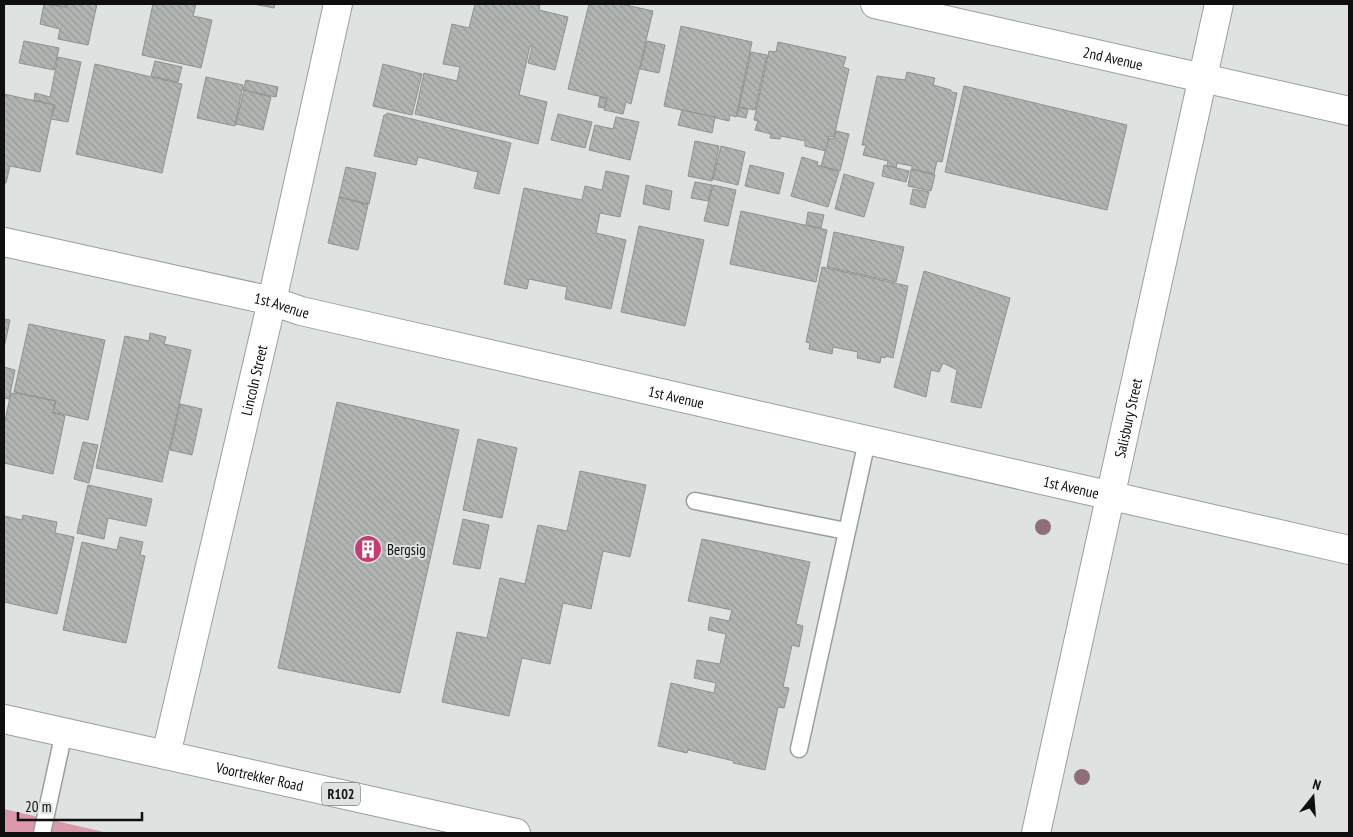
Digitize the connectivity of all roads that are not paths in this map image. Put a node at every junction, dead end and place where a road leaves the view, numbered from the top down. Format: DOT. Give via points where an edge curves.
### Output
graph roads {
  1 [pos="338,4"];
  2 [pos="876,4"];
  3 [pos="1218,4"];
  4 [pos="1202,78"];
  5 [pos="1349,111"];
  6 [pos="4,242"];
  7 [pos="272,301"];
  8 [pos="867,441"];
  9 [pos="1111,496"];
  10 [pos="695,501"];
  11 [pos="846,531"];
  12 [pos="1349,550"];
  13 [pos="4,719"];
  14 [pos="64,732"];
  15 [pos="798,749"];
  16 [pos="166,755"];
  17 [pos="42,833"];
  18 [pos="516,833"];
  19 [pos="1036,833"];
  1 -- 7 [label="street, Lincoln Street"];
  2 -- 4 [label="street, 2nd Avenue"];
  3 -- 4 [label="street, Salisbury Street"];
  4 -- 5 [label="street, 2nd Avenue"];
  4 -- 9 [label="street, Salisbury Street"];
  6 -- 7 [label="street, 1st Avenue"];
  7 -- 8 [label="street, 1st Avenue" via="300,311"];
  7 -- 16 [label="street, Lincoln Street"];
  8 -- 9 [label="street, 1st Avenue"];
  8 -- 11 [label="lane"];
  9 -- 12 [label="street, 1st Avenue"];
  9 -- 19 [label="street, Salisbury Street"];
  10 -- 11 [label="lane"];
  11 -- 15 [label="lane"];
  13 -- 14 [label="street, Voortrekker Road / R102"];
  14 -- 16 [label="street, Voortrekker Road / R102"];
  14 -- 17 [label="lane"];
  16 -- 18 [label="street, Voortrekker Road / R102"];
}
